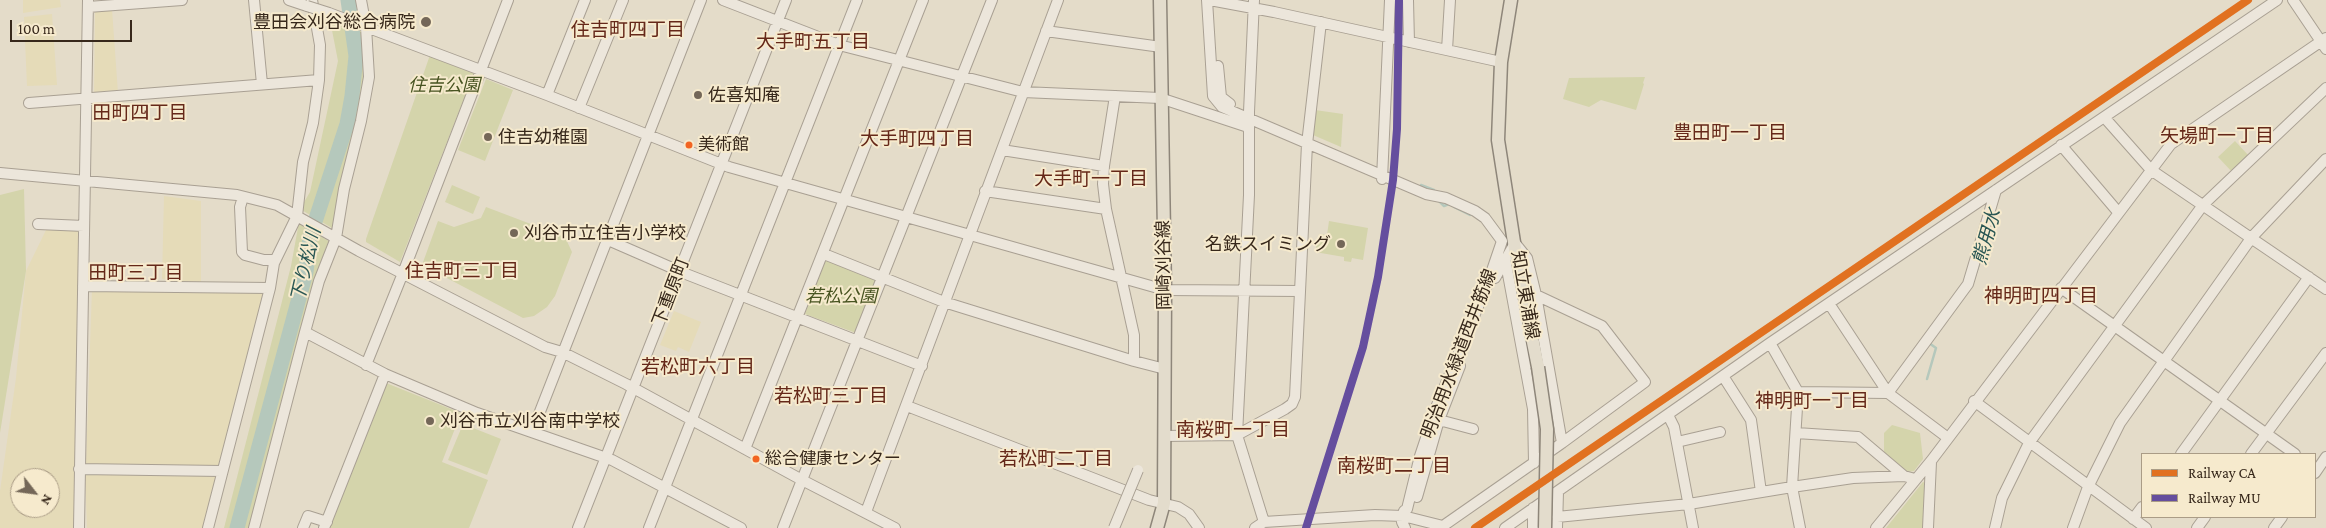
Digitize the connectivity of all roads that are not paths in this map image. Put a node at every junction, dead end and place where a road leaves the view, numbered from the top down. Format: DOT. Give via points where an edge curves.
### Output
graph roads {
  1 [pos="182,0"];
  2 [pos="254,0"];
  3 [pos="289,0"];
  4 [pos="362,0"];
  5 [pos="508,0"];
  6 [pos="585,0"];
  7 [pos="623,0"];
  8 [pos="701,0"];
  9 [pos="724,0"];
  10 [pos="786,0"];
  11 [pos="856,0"];
  12 [pos="923,0"];
  13 [pos="992,0"];
  14 [pos="1058,0"];
  15 [pos="1160,0"];
  16 [pos="1202,0"];
  17 [pos="1211,0"];
  18 [pos="1390,0"];
  19 [pos="1408,0"];
  20 [pos="1450,0"];
  21 [pos="1511,0"];
  22 [pos="2277,0"];
  23 [pos="2293,0"];
  24 [pos="88,3"];
  25 [pos="310,3"];
  26 [pos="1254,4"];
  27 [pos="778,22"];
  28 [pos="1321,22"];
  29 [pos="364,25"];
  30 [pos="1046,31"];
  31 [pos="1390,38"];
  32 [pos="1409,42"];
  33 [pos="2324,43"];
  34 [pos="839,45"];
  35 [pos="1161,47"];
  36 [pos="1447,50"];
  37 [pos="899,60"];
  38 [pos="1501,62"];
  39 [pos="480,70"];
  40 [pos="963,76"];
  41 [pos="319,80"];
  42 [pos="262,84"];
  43 [pos="2326,88"];
  44 [pos="1024,92"];
  45 [pos="547,95"];
  46 [pos="1115,96"];
  47 [pos="85,98"];
  48 [pos="1160,98"];
  49 [pos="29,103"];
  50 [pos="579,108"];
  51 [pos="2104,117"];
  52 [pos="1249,119"];
  53 [pos="648,135"];
  54 [pos="1307,144"];
  55 [pos="2061,145"];
  56 [pos="1002,150"];
  57 [pos="2326,159"];
  58 [pos="722,165"];
  59 [pos="1104,166"];
  60 [pos="2151,170"];
  61 [pos="0,173"];
  62 [pos="1383,174"];
  63 [pos="85,181"];
  64 [pos="786,183"];
  65 [pos="1996,190"];
  66 [pos="985,191"];
  67 [pos="243,197"];
  68 [pos="844,200"];
  69 [pos="2203,205"];
  70 [pos="1106,209"];
  71 [pos="2118,212"];
  72 [pos="299,216"];
  73 [pos="907,218"];
  74 [pos="38,224"];
  75 [pos="84,226"];
  76 [pos="969,235"];
  77 [pos="2252,237"];
  78 [pos="336,238"];
  79 [pos="608,240"];
  80 [pos="1515,243"];
  81 [pos="824,254"];
  82 [pos="1505,258"];
  83 [pos="275,260"];
  84 [pos="679,271"];
  85 [pos="403,273"];
  86 [pos="884,277"];
  87 [pos="2309,277"];
  88 [pos="1122,279"];
  89 [pos="83,286"];
  90 [pos="270,288"];
  91 [pos="2061,288"];
  92 [pos="2326,288"];
  93 [pos="1164,290"];
  94 [pos="1243,290"];
  95 [pos="1300,291"];
  96 [pos="741,294"];
  97 [pos="1536,295"];
  98 [pos="944,302"];
  99 [pos="1830,305"];
  100 [pos="799,317"];
  101 [pos="2115,326"];
  102 [pos="305,332"];
  103 [pos="859,340"];
  104 [pos="1770,343"];
  105 [pos="562,352"];
  106 [pos="2326,353"];
  107 [pos="1134,361"];
  108 [pos="2164,361"];
  109 [pos="366,365"];
  110 [pos="922,366"];
  111 [pos="1165,369"];
  112 [pos="385,374"];
  113 [pos="1722,376"];
  114 [pos="634,389"];
  115 [pos="1798,392"];
  116 [pos="1888,393"];
  117 [pos="1974,401"];
  118 [pos="2220,401"];
  119 [pos="907,406"];
  120 [pos="1668,415"];
  121 [pos="691,420"];
  122 [pos="1439,420"];
  123 [pos="1473,429"];
  124 [pos="532,432"];
  125 [pos="1720,432"];
  126 [pos="1796,433"];
  127 [pos="2266,433"];
  128 [pos="1237,435"];
  129 [pos="1164,436"];
  130 [pos="1948,438"];
  131 [pos="1677,442"];
  132 [pos="2029,443"];
  133 [pos="1562,444"];
  134 [pos="745,449"];
  135 [pos="2182,453"];
  136 [pos="2252,453"];
  137 [pos="2294,453"];
  138 [pos="2326,458"];
  139 [pos="606,459"];
  140 [pos="1931,460"];
  141 [pos="1534,462"];
  142 [pos="80,468"];
  143 [pos="2316,469"];
  144 [pos="1138,470"];
  145 [pos="222,471"];
  146 [pos="1904,476"];
  147 [pos="1915,479"];
  148 [pos="802,480"];
  149 [pos="2088,486"];
  150 [pos="665,487"];
  151 [pos="1792,487"];
  152 [pos="1558,492"];
  153 [pos="1761,492"];
  154 [pos="1164,503"];
  155 [pos="1689,504"];
  156 [pos="1533,508"];
  157 [pos="2141,508"];
  158 [pos="866,512"];
  159 [pos="1557,517"];
  160 [pos="2133,519"];
  161 [pos="1264,522"];
  162 [pos="1407,523"];
  163 [pos="326,525"];
  164 [pos="79,528"];
  165 [pos="208,528"];
  166 [pos="254,528"];
  167 [pos="303,528"];
  168 [pos="578,528"];
  169 [pos="649,528"];
  170 [pos="742,528"];
  171 [pos="783,528"];
  172 [pos="895,528"];
  173 [pos="1114,528"];
  174 [pos="1157,528"];
  175 [pos="1199,528"];
  176 [pos="1255,528"];
  177 [pos="1505,528"];
  178 [pos="1533,528"];
  179 [pos="1545,528"];
  180 [pos="1557,528"];
  181 [pos="1693,528"];
  182 [pos="1800,528"];
  183 [pos="1876,528"];
  184 [pos="1928,528"];
  185 [pos="1995,528"];
  186 [pos="2072,528"];
  187 [pos="2146,528"];
  1 -- 24 [label="street"];
  2 -- 42 [label="street"];
  3 -- 25 [label="street"];
  4 -- 29 [label="street"];
  5 -- 39 [label="street"];
  6 -- 45 [label="street"];
  7 -- 50 [label="street"];
  8 -- 53 [label="street"];
  9 -- 27 [label="street"];
  10 -- 27 [label="street, 下重原町"];
  11 -- 34 [label="street"];
  12 -- 37 [label="street"];
  13 -- 40 [label="street"];
  14 -- 30 [label="street"];
  15 -- 35 [label="main road, 岡崎刈谷線"];
  16 -- 52 [label="street" via="1210,105 1217,112"];
  17 -- 26 [label="street"];
  17 -- 52 [label="street" via="1221,97"];
  18 -- 31 [label="street"];
  19 -- 32 [label="street"];
  20 -- 36 [label="street"];
  21 -- 38 [label="main road"];
  22 -- 51 [label="street"];
  23 -- 33 [label="street"];
  24 -- 47 [label="street"];
  25 -- 29 [label="street, bridge"];
  25 -- 41 [label="street" via="321,60"];
  26 -- 28 [label="street"];
  26 -- 52 [label="street"];
  27 -- 34 [label="street"];
  27 -- 58 [label="street, 下重原町"];
  28 -- 31 [label="street"];
  28 -- 54 [label="street"];
  29 -- 39 [label="street"];
  29 -- 78 [label="street" via="369,77"];
  30 -- 35 [label="street"];
  30 -- 44 [label="street"];
  31 -- 32 [label="street"];
  31 -- 62 [label="street"];
  32 -- 36 [label="street"];
  33 -- 60 [label="street" via="2171,144"];
  34 -- 37 [label="street"];
  34 -- 64 [label="street"];
  35 -- 48 [label="main road, 岡崎刈谷線"];
  36 -- 38 [label="street"];
  37 -- 40 [label="street"];
  37 -- 68 [label="street"];
  38 -- 80 [label="main road, 知立東浦線" via="1498,140"];
  39 -- 45 [label="street"];
  39 -- 85 [label="street"];
  40 -- 44 [label="street"];
  40 -- 73 [label="street"];
  41 -- 42 [label="street"];
  41 -- 72 [label="street" via="303,162"];
  42 -- 47 [label="street"];
  43 -- 69 [label="street"];
  44 -- 46 [label="street"];
  44 -- 56 [label="street"];
  45 -- 50 [label="street"];
  46 -- 48 [label="street"];
  46 -- 59 [label="street"];
  47 -- 49 [label="street"];
  47 -- 63 [label="street"];
  48 -- 52 [label="street"];
  48 -- 93 [label="main road, 岡崎刈谷線"];
  50 -- 53 [label="street"];
  51 -- 55 [label="street"];
  51 -- 60 [label="street"];
  52 -- 54 [label="street"];
  52 -- 54 [label="street"];
  52 -- 94 [label="street" via="1249,195"];
  53 -- 58 [label="street"];
  53 -- 79 [label="street"];
  54 -- 62 [label="street"];
  54 -- 95 [label="street"];
  55 -- 65 [label="street"];
  55 -- 71 [label="street"];
  56 -- 59 [label="street"];
  56 -- 66 [label="street"];
  57 -- 77 [label="street"];
  58 -- 64 [label="street"];
  58 -- 84 [label="street, 下重原町"];
  59 -- 70 [label="street"];
  60 -- 69 [label="street"];
  60 -- 71 [label="street"];
  61 -- 63 [label="street"];
  62 -- 162 [label="street, 明治用水緑道西井筋線" via="1426,194 1446,198 1475,211 1485,218 1502,241 1437,405 1404,511"];
  63 -- 67 [label="street"];
  63 -- 75 [label="street"];
  64 -- 68 [label="street"];
  64 -- 96 [label="street"];
  65 -- 99 [label="street"];
  65 -- 116 [label="street" via="1968,284"];
  66 -- 70 [label="street"];
  66 -- 76 [label="street"];
  67 -- 72 [label="street"];
  67 -- 83 [label="street" via="240,207 242,252 264,260"];
  68 -- 73 [label="street"];
  68 -- 81 [label="street"];
  69 -- 77 [label="street"];
  69 -- 101 [label="street"];
  70 -- 88 [label="street"];
  71 -- 91 [label="street"];
  72 -- 78 [label="street"];
  72 -- 83 [label="street"];
  73 -- 76 [label="street"];
  73 -- 86 [label="street"];
  74 -- 75 [label="street"];
  75 -- 89 [label="street"];
  76 -- 88 [label="street"];
  76 -- 98 [label="street"];
  77 -- 87 [label="street"];
  77 -- 108 [label="street"];
  78 -- 85 [label="street"];
  78 -- 102 [label="street" via="318,281"];
  79 -- 84 [label="street"];
  79 -- 105 [label="street"];
  80 -- 82 [label="street"];
  80 -- 97 [label="street" via="1527,258"];
  80 -- 179 [label="main road, 知立東浦線, bridge" via="1548,429"];
  81 -- 86 [label="street"];
  81 -- 100 [label="street"];
  82 -- 122 [label="street"];
  82 -- 141 [label="street" via="1533,409"];
  83 -- 90 [label="street"];
  84 -- 96 [label="street"];
  84 -- 114 [label="street, 下重原町"];
  85 -- 105 [label="street" via="545,347"];
  85 -- 109 [label="street"];
  86 -- 98 [label="street"];
  86 -- 103 [label="street"];
  87 -- 92 [label="street"];
  87 -- 118 [label="street"];
  88 -- 93 [label="street"];
  88 -- 107 [label="street" via="1134,335"];
  89 -- 90 [label="street"];
  89 -- 142 [label="street"];
  90 -- 145 [label="street"];
  91 -- 101 [label="street"];
  91 -- 117 [label="street"];
  93 -- 94 [label="street"];
  93 -- 111 [label="main road, 岡崎刈谷線"];
  94 -- 95 [label="street"];
  94 -- 128 [label="street"];
  95 -- 128 [label="street" via="1295,398 1292,404"];
  96 -- 100 [label="street"];
  96 -- 121 [label="street"];
  97 -- 133 [label="street"];
  97 -- 133 [label="street" via="1602,326 1645,382"];
  98 -- 107 [label="street"];
  98 -- 110 [label="street"];
  99 -- 104 [label="street"];
  99 -- 116 [label="street"];
  100 -- 103 [label="street"];
  100 -- 134 [label="street"];
  101 -- 108 [label="street"];
  101 -- 132 [label="street"];
  102 -- 109 [label="street"];
  102 -- 166 [label="street"];
  103 -- 110 [label="street"];
  103 -- 148 [label="street"];
  104 -- 113 [label="street"];
  104 -- 115 [label="street"];
  105 -- 114 [label="street"];
  105 -- 124 [label="street"];
  106 -- 127 [label="street"];
  107 -- 111 [label="street"];
  108 -- 118 [label="street"];
  108 -- 149 [label="street" via="2120,423"];
  109 -- 112 [label="street"];
  110 -- 119 [label="street"];
  111 -- 129 [label="main road, 岡崎刈谷線"];
  112 -- 124 [label="street" via="477,413"];
  112 -- 163 [label="street"];
  113 -- 120 [label="street"];
  113 -- 153 [label="street" via="1752,420"];
  114 -- 121 [label="street"];
  114 -- 139 [label="street, 下重原町"];
  115 -- 116 [label="street"];
  115 -- 126 [label="street"];
  116 -- 130 [label="street"];
  117 -- 130 [label="street"];
  117 -- 132 [label="street"];
  118 -- 127 [label="street"];
  118 -- 135 [label="street"];
  119 -- 154 [label="street"];
  119 -- 158 [label="street"];
  120 -- 131 [label="street"];
  120 -- 152 [label="street"];
  121 -- 134 [label="street"];
  121 -- 150 [label="street"];
  122 -- 123 [label="street"];
  122 -- 162 [label="street"];
  124 -- 139 [label="street"];
  125 -- 131 [label="street"];
  126 -- 146 [label="street" via="1858,437"];
  126 -- 151 [label="street"];
  127 -- 136 [label="street"];
  127 -- 137 [label="street"];
  128 -- 129 [label="street"];
  128 -- 161 [label="street"];
  129 -- 154 [label="main road, 岡崎刈谷線"];
  130 -- 140 [label="street"];
  131 -- 155 [label="street"];
  132 -- 149 [label="street"];
  132 -- 185 [label="street" via="2002,498"];
  133 -- 141 [label="street"];
  134 -- 148 [label="street"];
  138 -- 143 [label="street"];
  139 -- 150 [label="street"];
  139 -- 168 [label="street, 下重原町"];
  140 -- 147 [label="street"];
  140 -- 184 [label="street"];
  141 -- 162 [label="street" via="1443,526"];
  142 -- 145 [label="street"];
  142 -- 164 [label="street"];
  144 -- 173 [label="street, bridge"];
  145 -- 165 [label="street"];
  146 -- 147 [label="street"];
  146 -- 151 [label="street" via="1853,478"];
  147 -- 183 [label="street"];
  148 -- 158 [label="street"];
  148 -- 171 [label="street"];
  149 -- 160 [label="street"];
  149 -- 186 [label="street"];
  150 -- 169 [label="street"];
  150 -- 170 [label="street"];
  151 -- 153 [label="street"];
  151 -- 182 [label="street"];
  152 -- 156 [label="street"];
  152 -- 159 [label="street"];
  153 -- 155 [label="street"];
  154 -- 174 [label="main road, 岡崎刈谷線"];
  154 -- 175 [label="street" via="1189,514"];
  155 -- 159 [label="street"];
  155 -- 181 [label="street"];
  156 -- 177 [label="street"];
  156 -- 178 [label="street"];
  157 -- 160 [label="street"];
  158 -- 172 [label="street"];
  159 -- 180 [label="street"];
  160 -- 187 [label="street"];
  161 -- 162 [label="street" via="1342,516"];
  161 -- 176 [label="street"];
  163 -- 167 [label="street" via="308,516"];
}
